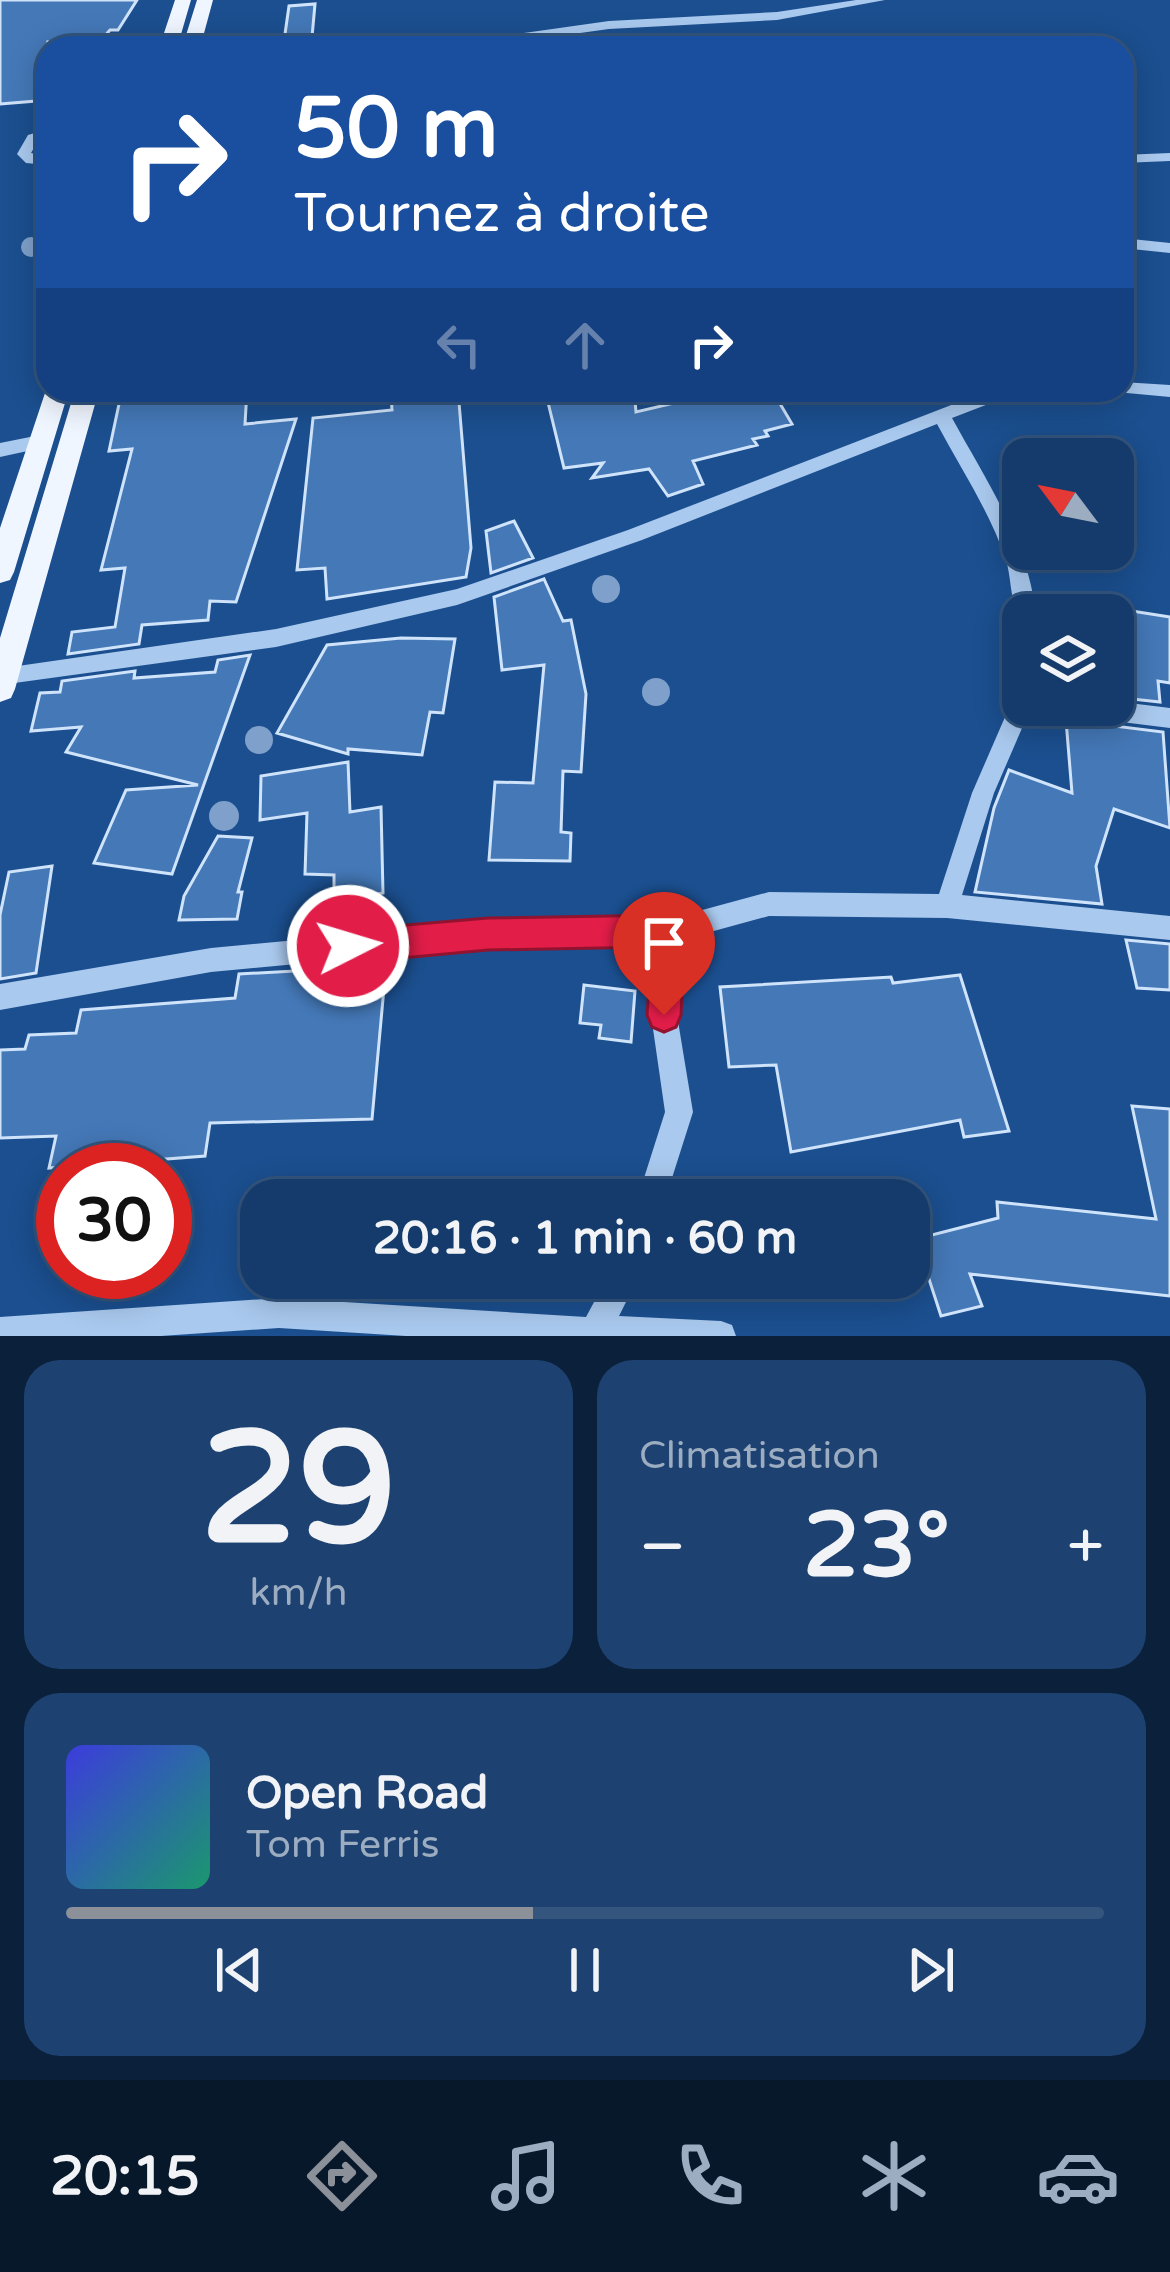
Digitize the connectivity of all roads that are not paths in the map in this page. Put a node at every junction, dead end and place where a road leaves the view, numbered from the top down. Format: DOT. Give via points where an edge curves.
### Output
graph roads {
  1 [pos="183,0"];
  2 [pos="205,0"];
  3 [pos="768,0"];
  4 [pos="878,0"];
  5 [pos="755,17"];
  6 [pos="547,32"];
  7 [pos="171,36"];
  8 [pos="194,36"];
  9 [pos="522,36"];
  10 [pos="549,36"];
  11 [pos="36,138"];
  12 [pos="1170,157"];
  13 [pos="1134,158"];
  14 [pos="36,160"];
  15 [pos="1134,244"];
  16 [pos="1170,248"];
  17 [pos="1134,389"];
  18 [pos="1170,391"];
  19 [pos="53,402"];
  20 [pos="84,402"];
  21 [pos="974,402"];
  22 [pos="941,415"];
  23 [pos="40,442"];
  24 [pos="0,450"];
  25 [pos="0,572"];
  26 [pos="1026,594"];
  27 [pos="2,683"];
  28 [pos="1134,714"];
  29 [pos="1170,718"];
  30 [pos="1012,726"];
  31 [pos="947,906"];
  32 [pos="1170,928"];
  33 [pos="669,931"];
  34 [pos="0,997"];
  35 [pos="658,1179"];
  36 [pos="612,1299"];
  37 [pos="0,1332"];
  38 [pos="594,1333"];
  39 [pos="721,1336"];
  1 -- 7 [label="main road"];
  2 -- 8 [label="main road"];
  3 -- 5 [label="street"];
  4 -- 5 [label="street"];
  5 -- 6 [label="street"];
  6 -- 9 [label="street"];
  6 -- 10 [label="street"];
  11 -- 14 [label="street" via="24,154"];
  12 -- 13 [label="street"];
  15 -- 16 [label="street"];
  17 -- 18 [label="street"];
  19 -- 23 [label="main road"];
  20 -- 27 [label="main road"];
  21 -- 22 [label="street"];
  22 -- 26 [label="street" via="1012,550"];
  22 -- 27 [label="street" via="457,597 276,638"];
  23 -- 24 [label="street"];
  23 -- 25 [label="main road"];
  28 -- 29 [label="street"];
  30 -- 31 [label="street"];
  31 -- 32 [label="street"];
  31 -- 33 [label="street" via="769,904"];
  33 -- 34 [label="street" via="488,934 234,957"];
  33 -- 35 [label="street" via="664,1015 679,1112"];
  36 -- 38 [label="street"];
  37 -- 38 [label="street" via="279,1312"];
  38 -- 39 [label="street"];
}
